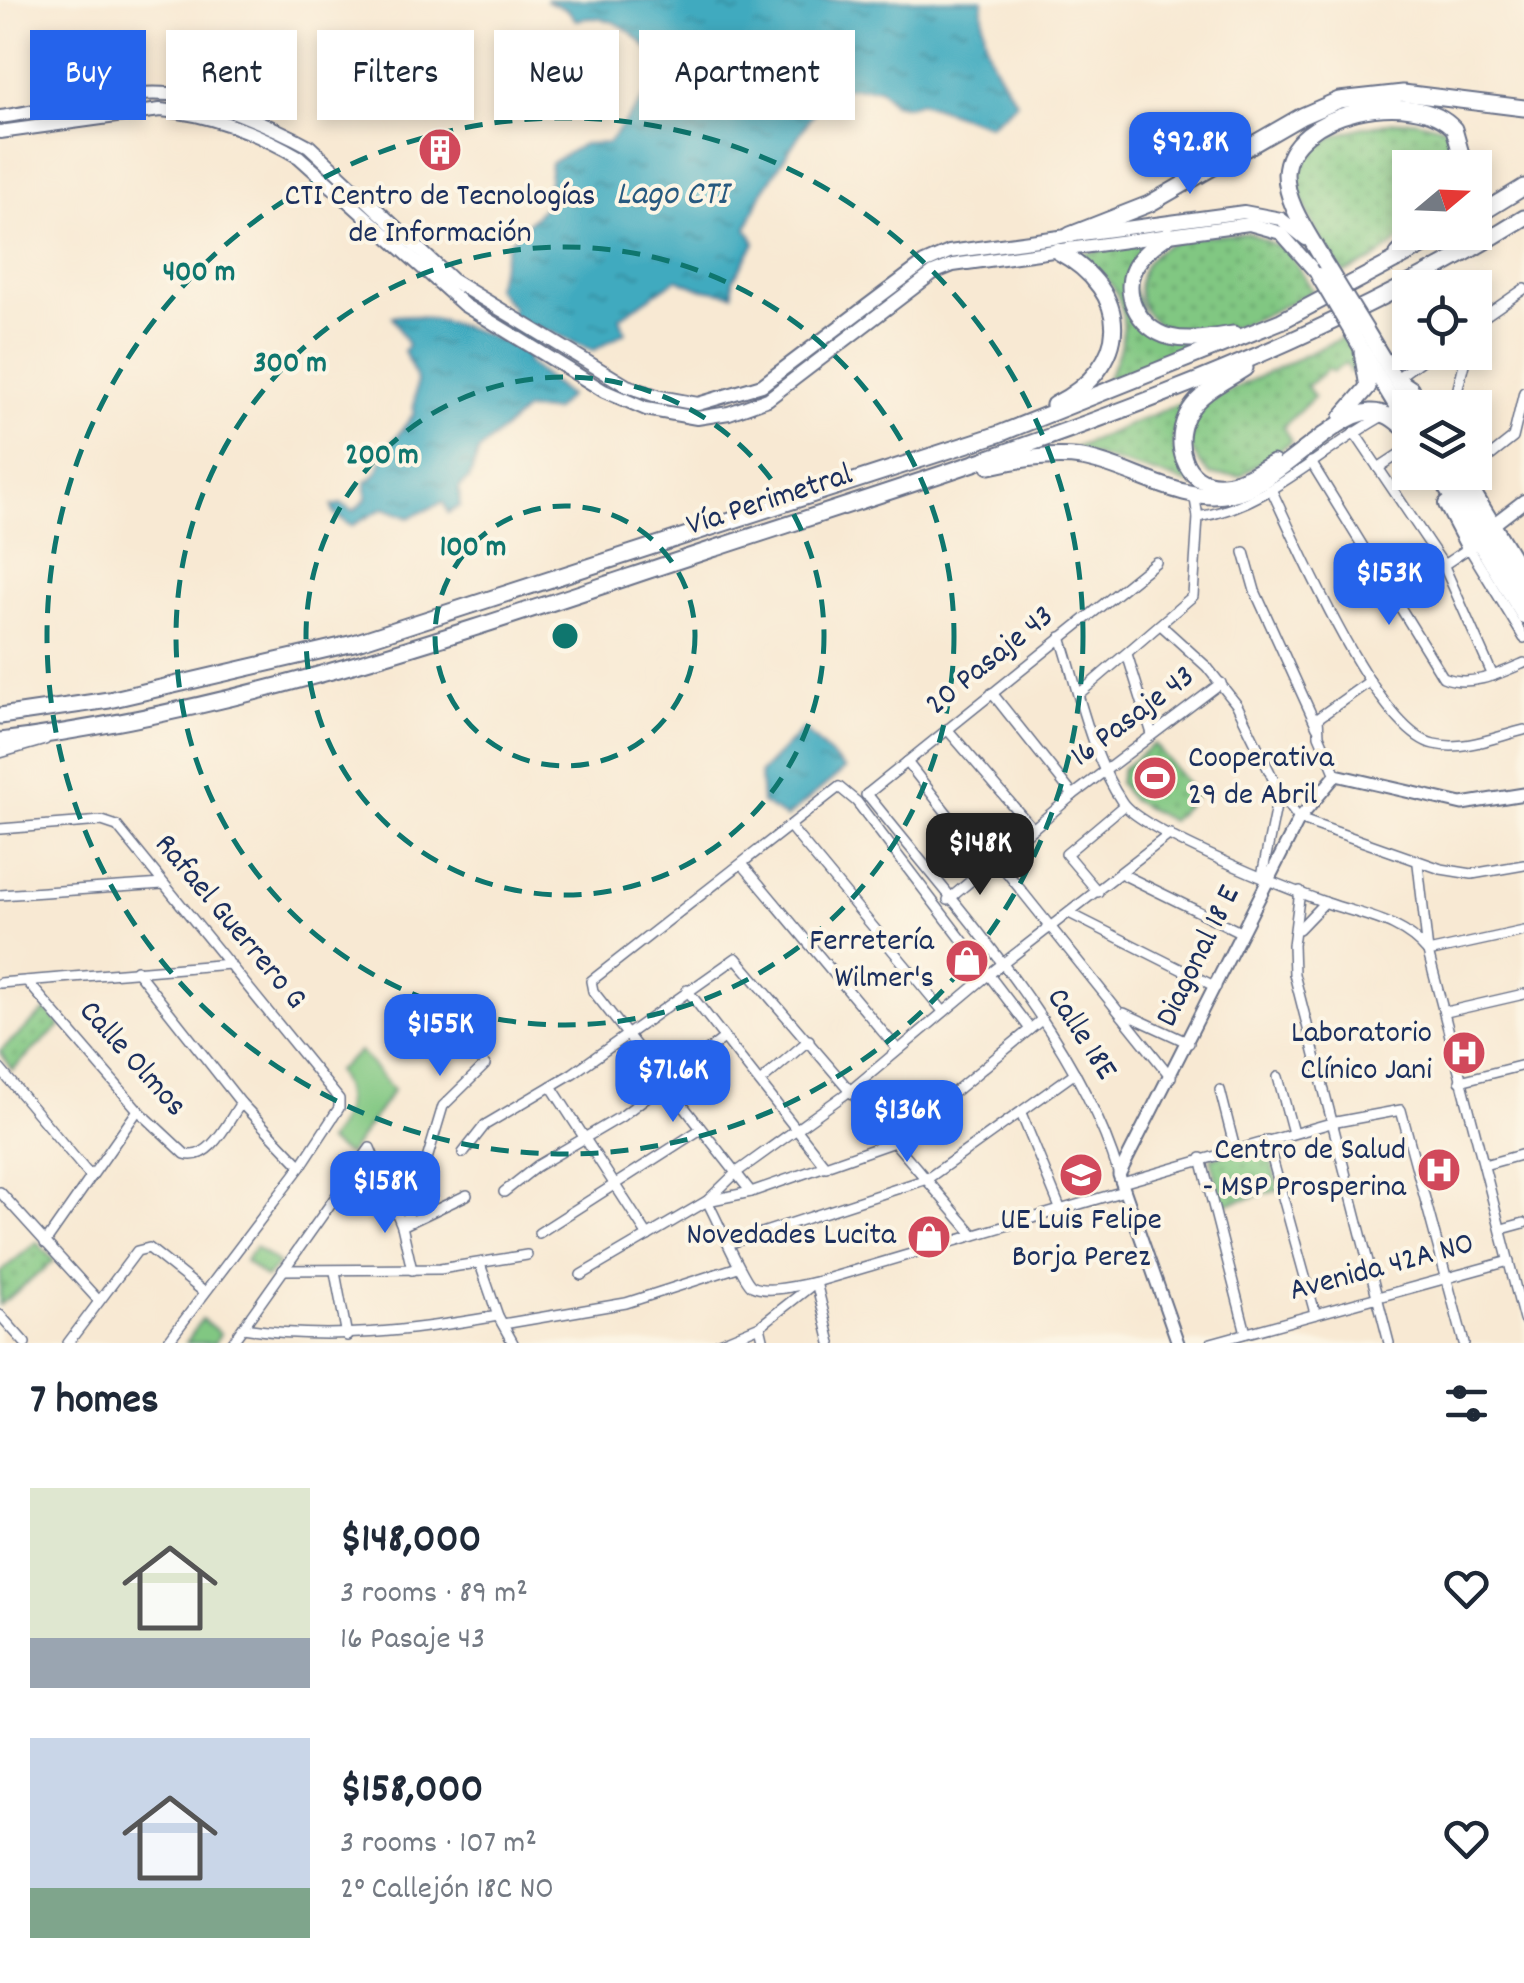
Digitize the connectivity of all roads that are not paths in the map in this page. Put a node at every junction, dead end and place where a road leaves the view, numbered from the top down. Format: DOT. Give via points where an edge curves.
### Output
graph roads {
  1 [pos="1524,108"];
  2 [pos="0,117"];
  3 [pos="0,132"];
  4 [pos="1460,150"];
  5 [pos="1524,187"];
  6 [pos="1492,207"];
  7 [pos="1521,221"];
  8 [pos="1070,234"];
  9 [pos="1168,235"];
  10 [pos="1030,246"];
  11 [pos="1402,250"];
  12 [pos="1415,250"];
  13 [pos="1056,251"];
  14 [pos="979,254"];
  15 [pos="1386,266"];
  16 [pos="1320,267"];
  17 [pos="1524,289"];
  18 [pos="1492,312"];
  19 [pos="1281,321"];
  20 [pos="1360,333"];
  21 [pos="824,340"];
  22 [pos="1266,352"];
  23 [pos="1362,352"];
  24 [pos="833,353"];
  25 [pos="1405,370"];
  26 [pos="1395,376"];
  27 [pos="1403,390"];
  28 [pos="1414,390"];
  29 [pos="1524,392"];
  30 [pos="1392,401"];
  31 [pos="1385,414"];
  32 [pos="1392,419"];
  33 [pos="1354,432"];
  34 [pos="998,434"];
  35 [pos="1492,453"];
  36 [pos="1392,459"];
  37 [pos="1310,462"];
  38 [pos="1378,468"];
  39 [pos="913,484"];
  40 [pos="1270,489"];
  41 [pos="1438,490"];
  42 [pos="1447,490"];
  43 [pos="1473,490"];
  44 [pos="1194,493"];
  45 [pos="1524,501"];
  46 [pos="1198,517"];
  47 [pos="1490,527"];
  48 [pos="1469,548"];
  49 [pos="1244,552"];
  50 [pos="1156,562"];
  51 [pos="1444,564"];
  52 [pos="1524,573"];
  53 [pos="1524,594"];
  54 [pos="1394,598"];
  55 [pos="1524,616"];
  56 [pos="1163,626"];
  57 [pos="1061,637"];
  58 [pos="1524,638"];
  59 [pos="1127,654"];
  60 [pos="1524,662"];
  61 [pos="1493,676"];
  62 [pos="1370,681"];
  63 [pos="1221,683"];
  64 [pos="992,693"];
  65 [pos="1080,694"];
  66 [pos="0,716"];
  67 [pos="1317,726"];
  68 [pos="947,729"];
  69 [pos="1524,730"];
  70 [pos="75,732"];
  71 [pos="1152,734"];
  72 [pos="0,741"];
  73 [pos="0,754"];
  74 [pos="907,762"];
  75 [pos="1106,771"];
  76 [pos="1339,775"];
  77 [pos="1279,791"];
  78 [pos="867,794"];
  79 [pos="1524,794"];
  80 [pos="1073,795"];
  81 [pos="857,802"];
  82 [pos="1123,806"];
  83 [pos="1299,819"];
  84 [pos="791,828"];
  85 [pos="1032,828"];
  86 [pos="0,830"];
  87 [pos="1170,834"];
  88 [pos="992,862"];
  89 [pos="1418,864"];
  90 [pos="1524,864"];
  91 [pos="743,865"];
  92 [pos="1122,874"];
  93 [pos="1265,878"];
  94 [pos="163,884"];
  95 [pos="1300,891"];
  96 [pos="1098,892"];
  97 [pos="0,895"];
  98 [pos="950,899"];
  99 [pos="1325,902"];
  100 [pos="939,909"];
  101 [pos="1071,914"];
  102 [pos="1050,928"];
  103 [pos="1297,930"];
  104 [pos="1524,931"];
  105 [pos="1242,933"];
  106 [pos="1428,952"];
  107 [pos="230,964"];
  108 [pos="1000,966"];
  109 [pos="136,970"];
  110 [pos="988,975"];
  111 [pos="27,981"];
  112 [pos="0,983"];
  113 [pos="1216,988"];
  114 [pos="687,990"];
  115 [pos="1524,994"];
  116 [pos="1122,1011"];
  117 [pos="943,1012"];
  118 [pos="1446,1012"];
  119 [pos="1040,1021"];
  120 [pos="1030,1029"];
  121 [pos="626,1034"];
  122 [pos="724,1038"];
  123 [pos="809,1040"];
  124 [pos="1188,1043"];
  125 [pos="898,1050"];
  126 [pos="485,1065"];
  127 [pos="1524,1065"];
  128 [pos="0,1069"];
  129 [pos="1074,1072"];
  130 [pos="1278,1076"];
  131 [pos="1171,1077"];
  132 [pos="760,1082"];
  133 [pos="1460,1082"];
  134 [pos="664,1084"];
  135 [pos="551,1086"];
  136 [pos="852,1090"];
  137 [pos="1220,1090"];
  138 [pos="241,1103"];
  139 [pos="138,1110"];
  140 [pos="1021,1113"];
  141 [pos="1331,1122"];
  142 [pos="701,1129"];
  143 [pos="800,1130"];
  144 [pos="1294,1133"];
  145 [pos="585,1138"];
  146 [pos="1268,1140"];
  147 [pos="894,1142"];
  148 [pos="1235,1149"];
  149 [pos="464,1154"];
  150 [pos="1524,1154"];
  151 [pos="1202,1158"];
  152 [pos="1484,1165"];
  153 [pos="301,1166"];
  154 [pos="826,1167"];
  155 [pos="737,1172"];
  156 [pos="91,1177"];
  157 [pos="927,1179"];
  158 [pos="611,1183"];
  159 [pos="1122,1183"];
  160 [pos="0,1192"];
  161 [pos="504,1192"];
  162 [pos="751,1192"];
  163 [pos="467,1195"];
  164 [pos="707,1201"];
  165 [pos="1060,1208"];
  166 [pos="1524,1223"];
  167 [pos="402,1226"];
  168 [pos="1502,1229"];
  169 [pos="539,1233"];
  170 [pos="974,1235"];
  171 [pos="648,1236"];
  172 [pos="45,1242"];
  173 [pos="731,1243"];
  174 [pos="527,1255"];
  175 [pos="1509,1261"];
  176 [pos="480,1264"];
  177 [pos="738,1267"];
  178 [pos="284,1270"];
  179 [pos="412,1270"];
  180 [pos="335,1272"];
  181 [pos="581,1274"];
  182 [pos="1446,1277"];
  183 [pos="816,1282"];
  184 [pos="204,1292"];
  185 [pos="1376,1296"];
  186 [pos="100,1300"];
  187 [pos="1522,1303"];
  188 [pos="1315,1313"];
  189 [pos="0,1316"];
  190 [pos="500,1320"];
  191 [pos="1524,1320"];
  192 [pos="760,1326"];
  193 [pos="243,1328"];
  194 [pos="1246,1332"];
  195 [pos="353,1338"];
  196 [pos="25,1343"];
  197 [pos="68,1343"];
  198 [pos="167,1343"];
  199 [pos="232,1343"];
  200 [pos="514,1343"];
  201 [pos="719,1343"];
  202 [pos="764,1343"];
  203 [pos="831,1343"];
  204 [pos="1178,1343"];
  205 [pos="1211,1343"];
  206 [pos="1388,1343"];
  207 [pos="1464,1343"];
  1 -- 8 [label="highway" via="1402,93 1339,100 1140,209"];
  2 -- 21 [label="main road" via="67,103 174,94 281,130 310,146 458,284 627,386 660,397 698,404 725,399 762,385"];
  3 -- 24 [label="main road" via="160,110 186,112 272,141 299,157 444,290 604,391 646,409 697,418 729,414 768,399"];
  4 -- 16 [label="highway" via="1454,129 1422,110 1367,110 1323,125 1296,148 1286,177"];
  5 -- 6 [label="highway"];
  7 -- 22 [label="highway, Vía Perimetral"];
  8 -- 10 [label="main road"];
  8 -- 16 [label="main road" via="1257,212 1287,223"];
  9 -- 13 [label="main road"];
  9 -- 16 [label="main road" via="1260,225"];
  9 -- 19 [label="highway" via="1139,260 1130,282 1136,311 1154,330 1204,338"];
  10 -- 13 [label="main road"];
  10 -- 14 [label="main road"];
  11 -- 15 [label="highway"];
  12 -- 15 [label="highway, Vía Perimetral"];
  13 -- 34 [label="highway" via="1092,273 1105,292 1114,321 1110,350 1069,398"];
  14 -- 21 [label="main road" via="950,252 924,263"];
  14 -- 24 [label="main road" via="934,273"];
  15 -- 19 [label="highway, Vía Perimetral"];
  16 -- 20 [label="main road, bridge"];
  17 -- 18 [label="street"];
  19 -- 34 [label="highway, Vía Perimetral"];
  20 -- 23 [label="main road"];
  20 -- 26 [label="main road"];
  21 -- 24 [label="main road"];
  22 -- 23 [label="highway" via="1200,398 1184,420 1181,452 1204,481 1245,478 1347,414 1368,387"];
  22 -- 39 [label="highway, Vía Perimetral" via="1145,404"];
  23 -- 30 [label="main road"];
  25 -- 26 [label="street"];
  26 -- 27 [label="main road"];
  26 -- 28 [label="street"];
  29 -- 35 [label="street" via="1514,438"];
  31 -- 32 [label="highway"];
  31 -- 33 [label="street"];
  31 -- 44 [label="highway" via="1354,418 1247,489"];
  33 -- 37 [label="street"];
  33 -- 38 [label="street"];
  34 -- 66 [label="highway, Vía Perimetral" via="354,643 128,696"];
  36 -- 38 [label="street"];
  37 -- 40 [label="street"];
  37 -- 54 [label="street"];
  38 -- 51 [label="street"];
  39 -- 44 [label="highway" via="1023,460 1077,458"];
  39 -- 70 [label="highway, Vía Perimetral" via="360,664"];
  40 -- 46 [label="street" via="1231,510"];
  40 -- 62 [label="street"];
  41 -- 48 [label="main road"];
  42 -- 55 [label="main road"];
  43 -- 47 [label="main road"];
  44 -- 46 [label="street"];
  45 -- 47 [label="main road"];
  46 -- 56 [label="street" via="1197,588"];
  47 -- 52 [label="street"];
  47 -- 53 [label="main road"];
  48 -- 51 [label="street"];
  48 -- 58 [label="street"];
  49 -- 67 [label="street"];
  50 -- 57 [label="street, 20 Pasaje 43"];
  51 -- 54 [label="street"];
  51 -- 61 [label="street"];
  54 -- 61 [label="street" via="1443,677"];
  56 -- 59 [label="street"];
  56 -- 63 [label="street"];
  57 -- 64 [label="street, 20 Pasaje 43"];
  57 -- 65 [label="street"];
  59 -- 65 [label="street"];
  59 -- 71 [label="street"];
  60 -- 61 [label="street"];
  62 -- 67 [label="street" via="1322,712"];
  62 -- 69 [label="street" via="1407,731 1429,744 1472,744"];
  63 -- 71 [label="street, 16 Pasaje 43"];
  63 -- 77 [label="street"];
  64 -- 68 [label="street, 20 Pasaje 43"];
  64 -- 80 [label="street"];
  65 -- 75 [label="street"];
  67 -- 76 [label="street"];
  68 -- 74 [label="street, 20 Pasaje 43"];
  68 -- 85 [label="street"];
  70 -- 72 [label="highway, Vía Perimetral"];
  70 -- 73 [label="street"];
  71 -- 75 [label="street, 16 Pasaje 43"];
  74 -- 78 [label="street, 20 Pasaje 43"];
  74 -- 88 [label="street"];
  75 -- 80 [label="street, 16 Pasaje 43"];
  75 -- 82 [label="street"];
  76 -- 79 [label="street" via="1462,804"];
  76 -- 83 [label="street, Diagonal 18 E"];
  77 -- 83 [label="street"];
  77 -- 93 [label="street"];
  78 -- 81 [label="street, 20 Pasaje 43"];
  78 -- 98 [label="street, Calle 18E"];
  80 -- 85 [label="street, 16 Pasaje 43"];
  81 -- 84 [label="street" via="839,786"];
  81 -- 100 [label="street, Calle 18E"];
  82 -- 87 [label="street"];
  82 -- 96 [label="street" via="1066,855"];
  83 -- 89 [label="street"];
  83 -- 93 [label="street, Diagonal 18 E"];
  84 -- 91 [label="street"];
  84 -- 117 [label="street"];
  85 -- 88 [label="street, 16 Pasaje 43"];
  86 -- 94 [label="street, Rafael Guerrero G" via="102,821 117,826"];
  87 -- 92 [label="street"];
  87 -- 93 [label="street"];
  88 -- 98 [label="street, 16 Pasaje 43"];
  88 -- 102 [label="street"];
  89 -- 90 [label="street" via="1472,874"];
  89 -- 106 [label="street"];
  91 -- 121 [label="street" via="591,981"];
  91 -- 125 [label="street"];
  92 -- 96 [label="street"];
  92 -- 105 [label="street"];
  93 -- 95 [label="street"];
  93 -- 105 [label="street, Diagonal 18 E"];
  94 -- 97 [label="street"];
  94 -- 107 [label="street, Rafael Guerrero G"];
  95 -- 99 [label="street"];
  95 -- 103 [label="street"];
  96 -- 101 [label="street"];
  98 -- 100 [label="street, 16 Pasaje 43"];
  98 -- 108 [label="street, Calle 18E"];
  99 -- 103 [label="street"];
  99 -- 106 [label="street" via="1408,930"];
  100 -- 110 [label="street, Calle 18E"];
  101 -- 102 [label="street"];
  101 -- 113 [label="street"];
  102 -- 108 [label="street"];
  102 -- 116 [label="street"];
  103 -- 141 [label="street" via="1294,974"];
  104 -- 106 [label="street"];
  105 -- 113 [label="street, Diagonal 18 E"];
  106 -- 118 [label="street"];
  107 -- 109 [label="street"];
  107 -- 153 [label="street, Rafael Guerrero G" via="339,1099"];
  108 -- 110 [label="street"];
  108 -- 119 [label="street, Calle 18E"];
  109 -- 111 [label="street"];
  109 -- 138 [label="street"];
  110 -- 117 [label="street"];
  110 -- 120 [label="street, Calle 18E"];
  111 -- 112 [label="street"];
  111 -- 139 [label="street, Calle Olmos"];
  113 -- 124 [label="street, Diagonal 18 E"];
  114 -- 121 [label="street"];
  114 -- 122 [label="street"];
  114 -- 123 [label="street" via="736,958"];
  115 -- 118 [label="street"];
  116 -- 124 [label="street"];
  116 -- 131 [label="street"];
  117 -- 125 [label="street"];
  118 -- 133 [label="street"];
  119 -- 120 [label="street"];
  119 -- 129 [label="street, Calle 18E"];
  120 -- 147 [label="street"];
  121 -- 134 [label="street"];
  121 -- 135 [label="street"];
  122 -- 132 [label="street"];
  122 -- 134 [label="street"];
  123 -- 132 [label="street"];
  123 -- 136 [label="street"];
  124 -- 131 [label="street, Diagonal 18 E"];
  125 -- 136 [label="street"];
  126 -- 167 [label="street" via="443,1106"];
  127 -- 133 [label="street"];
  128 -- 156 [label="street"];
  129 -- 140 [label="street"];
  129 -- 159 [label="street, Calle 18E"];
  130 -- 144 [label="street"];
  131 -- 159 [label="street, Diagonal 18 E"];
  132 -- 143 [label="street"];
  133 -- 152 [label="street"];
  134 -- 142 [label="street"];
  134 -- 145 [label="street"];
  135 -- 145 [label="street"];
  135 -- 149 [label="street" via="485,1125"];
  136 -- 143 [label="street"];
  136 -- 147 [label="street"];
  137 -- 148 [label="street"];
  138 -- 139 [label="street, Calle Olmos" via="205,1153 194,1157"];
  138 -- 153 [label="street"];
  139 -- 156 [label="street"];
  140 -- 157 [label="street"];
  140 -- 165 [label="street"];
  141 -- 144 [label="street"];
  141 -- 182 [label="street" via="1401,1110"];
  141 -- 185 [label="street"];
  142 -- 155 [label="street"];
  142 -- 158 [label="street"];
  143 -- 154 [label="street"];
  143 -- 155 [label="street"];
  144 -- 146 [label="street"];
  145 -- 158 [label="street"];
  145 -- 161 [label="street"];
  146 -- 148 [label="street"];
  146 -- 188 [label="street"];
  147 -- 154 [label="street"];
  147 -- 157 [label="street"];
  148 -- 151 [label="street"];
  150 -- 152 [label="street"];
  151 -- 159 [label="street"];
  151 -- 194 [label="street"];
  152 -- 168 [label="street"];
  153 -- 184 [label="street"];
  154 -- 162 [label="street"];
  155 -- 162 [label="street"];
  155 -- 164 [label="street"];
  156 -- 172 [label="street"];
  157 -- 170 [label="street"];
  157 -- 173 [label="street"];
  158 -- 169 [label="street"];
  158 -- 171 [label="street"];
  159 -- 165 [label="street"];
  159 -- 204 [label="street, Calle 18E"];
  160 -- 172 [label="street"];
  162 -- 164 [label="street"];
  163 -- 167 [label="street"];
  164 -- 171 [label="street"];
  164 -- 173 [label="street"];
  165 -- 170 [label="street"];
  166 -- 168 [label="street"];
  167 -- 178 [label="street" via="374,1150 365,1152"];
  167 -- 179 [label="street"];
  168 -- 175 [label="street"];
  170 -- 183 [label="street"];
  171 -- 181 [label="street"];
  172 -- 186 [label="street"];
  173 -- 177 [label="street"];
  174 -- 176 [label="street"];
  175 -- 182 [label="street, Avenida 42A NO"];
  175 -- 187 [label="street"];
  176 -- 179 [label="street"];
  176 -- 190 [label="street"];
  177 -- 183 [label="street" via="751,1286 765,1289"];
  177 -- 190 [label="street" via="626,1303"];
  178 -- 180 [label="street"];
  178 -- 193 [label="street"];
  179 -- 180 [label="street"];
  180 -- 195 [label="street"];
  182 -- 185 [label="street, Avenida 42A NO"];
  182 -- 207 [label="street"];
  183 -- 192 [label="street"];
  183 -- 203 [label="street"];
  184 -- 186 [label="street" via="143,1248"];
  184 -- 198 [label="street"];
  185 -- 188 [label="street, Avenida 42A NO"];
  185 -- 206 [label="street"];
  186 -- 197 [label="street"];
  187 -- 191 [label="street"];
  188 -- 194 [label="street, Avenida 42A NO"];
  189 -- 196 [label="street"];
  190 -- 195 [label="street"];
  190 -- 200 [label="street"];
  192 -- 201 [label="street"];
  192 -- 202 [label="street"];
  193 -- 195 [label="street"];
  193 -- 199 [label="street"];
  194 -- 205 [label="street, Avenida 42A NO"];
}
